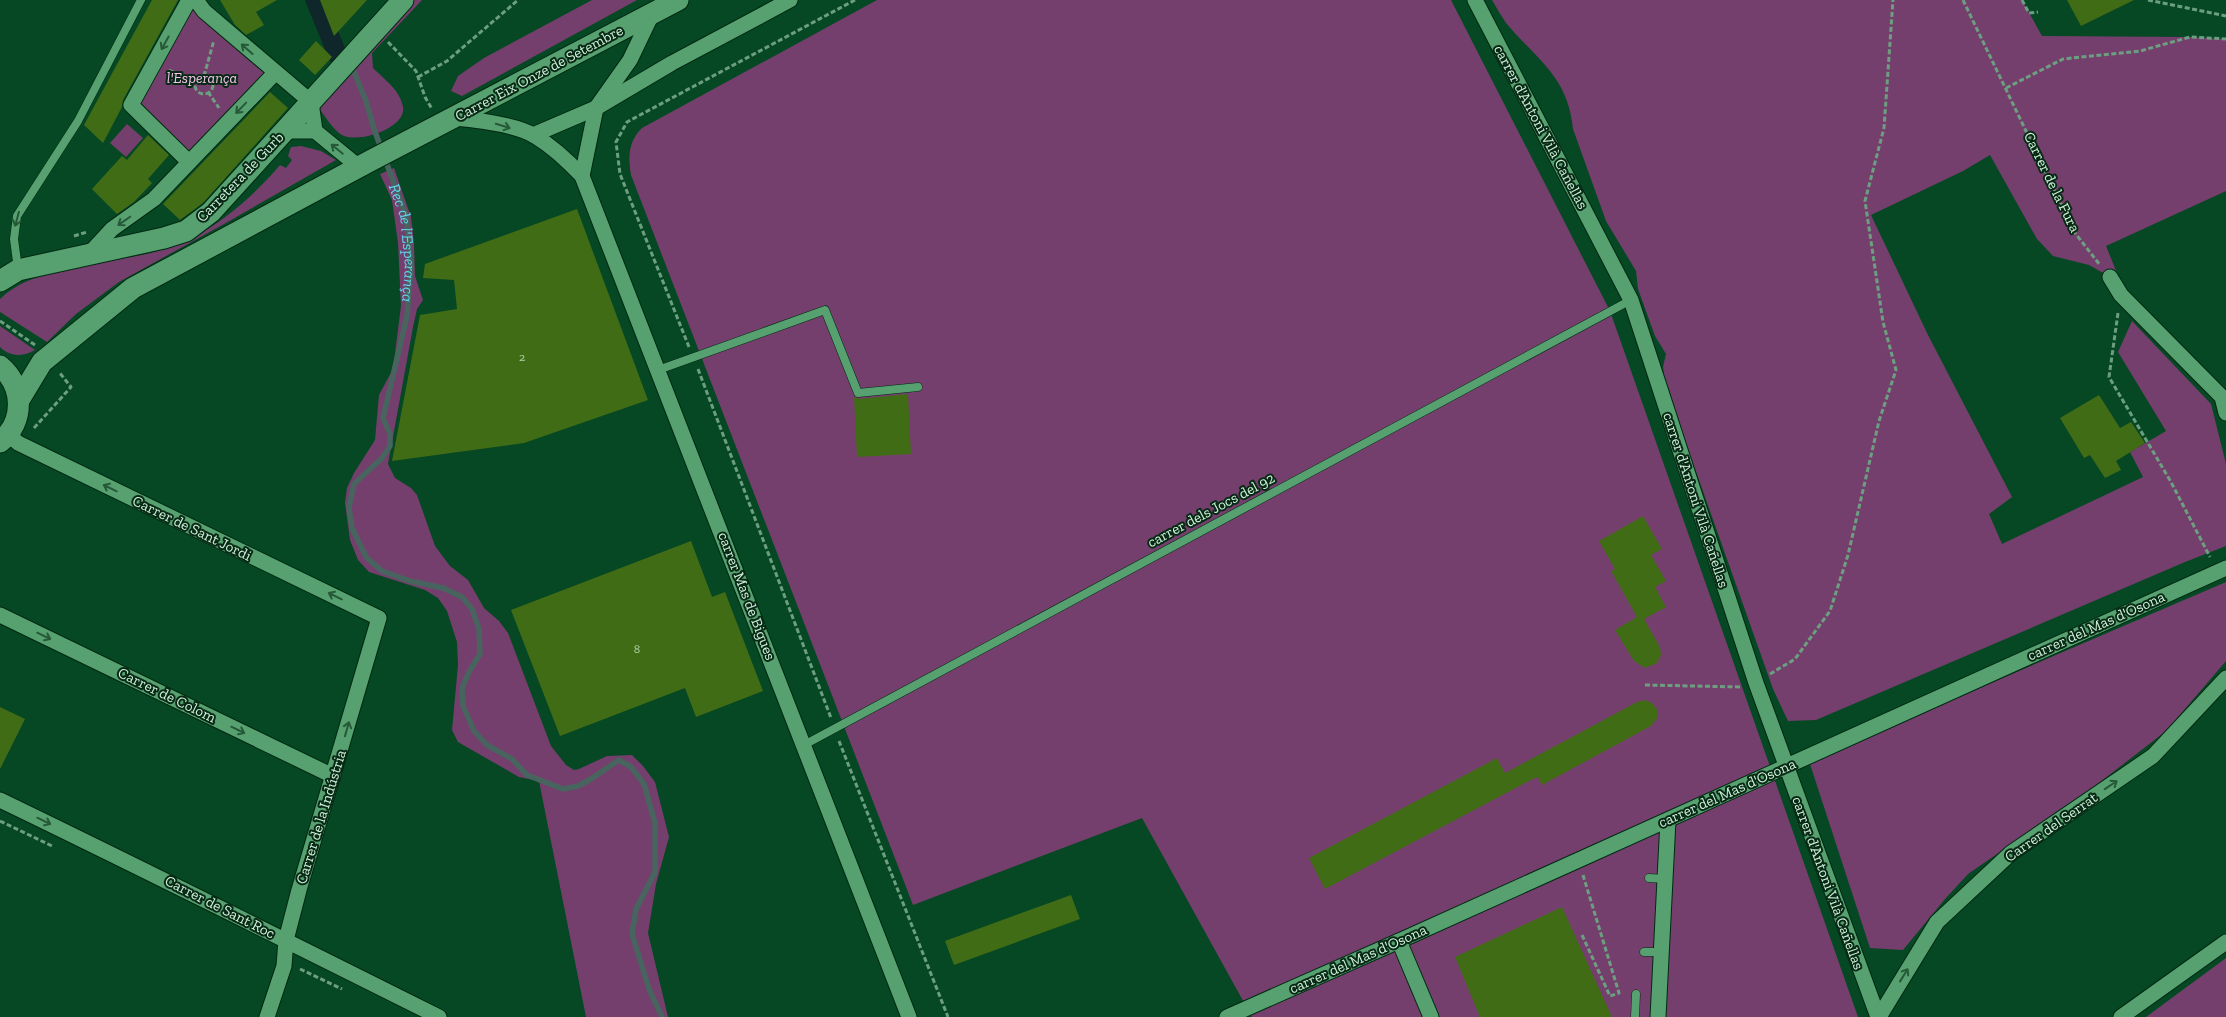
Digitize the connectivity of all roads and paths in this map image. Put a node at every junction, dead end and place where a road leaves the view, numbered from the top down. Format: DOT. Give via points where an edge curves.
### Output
graph roads {
  1 [pos="141,0"];
  2 [pos="189,0"];
  3 [pos="196,0"];
  4 [pos="403,0"];
  5 [pos="518,0"];
  6 [pos="678,0"];
  7 [pos="790,0"];
  8 [pos="855,0"];
  9 [pos="1475,0"];
  10 [pos="1893,0"];
  11 [pos="1963,0"];
  12 [pos="2022,0"];
  13 [pos="2148,0"];
  14 [pos="2038,12"];
  15 [pos="652,14"];
  16 [pos="2226,16"];
  17 [pos="376,30"];
  18 [pos="2226,39"];
  19 [pos="221,44"];
  20 [pos="630,60"];
  21 [pos="165,68"];
  22 [pos="658,72"];
  23 [pos="275,73"];
  24 [pos="204,76"];
  25 [pos="418,77"];
  26 [pos="195,82"];
  27 [pos="2006,88"];
  28 [pos="312,102"];
  29 [pos="596,108"];
  30 [pos="448,121"];
  31 [pos="285,131"];
  32 [pos="315,131"];
  33 [pos="533,135"];
  34 [pos="189,162"];
  35 [pos="364,164"];
  36 [pos="582,176"];
  37 [pos="89,254"];
  38 [pos="18,270"];
  39 [pos="2110,277"];
  40 [pos="0,280"];
  41 [pos="2120,295"];
  42 [pos="1631,300"];
  43 [pos="0,321"];
  44 [pos="41,355"];
  45 [pos="693,358"];
  46 [pos="2,368"];
  47 [pos="658,370"];
  48 [pos="71,387"];
  49 [pos="918,387"];
  50 [pos="19,400"];
  51 [pos="2226,413"];
  52 [pos="34,429"];
  53 [pos="4,438"];
  54 [pos="2221,569"];
  55 [pos="0,615"];
  56 [pos="379,618"];
  57 [pos="2226,678"];
  58 [pos="1756,683"];
  59 [pos="1645,685"];
  60 [pos="1723,687"];
  61 [pos="835,729"];
  62 [pos="804,745"];
  63 [pos="1785,767"];
  64 [pos="333,776"];
  65 [pos="0,800"];
  66 [pos="1668,820"];
  67 [pos="1578,860"];
  68 [pos="1648,878"];
  69 [pos="1665,879"];
  70 [pos="1582,935"];
  71 [pos="286,940"];
  72 [pos="1399,942"];
  73 [pos="2226,942"];
  74 [pos="1644,952"];
  75 [pos="1661,952"];
  76 [pos="1636,994"];
  77 [pos="267,1017"];
  78 [pos="439,1017"];
  79 [pos="909,1017"];
  80 [pos="948,1017"];
  81 [pos="1227,1017"];
  82 [pos="1431,1017"];
  83 [pos="1635,1017"];
  84 [pos="1658,1017"];
  85 [pos="1878,1017"];
  86 [pos="2121,1017"];
  1 -- 38 [label="lane, one-way" via="78,121 17,216 14,239"];
  2 -- 34 [label="street, one-way" via="131,105"];
  23 -- 3 [label="street, one-way" via="204,12"];
  4 -- 17 [label="street, Carretera de Gurb"];
  5 -- 25 [label="path" via="447,61"];
  6 -- 15 [label="street, Carrer Eix Onze de Setembre"];
  7 -- 22 [label="street"];
  8 -- 45 [label="path" via="627,122 616,142 620,174"];
  9 -- 42 [label="street, carrer d'Antoni Vilà Cañellas"];
  10 -- 58 [label="path" via="1884,128 1866,201 1883,322 1896,370 1879,421 1848,556 1830,610 1796,658"];
  11 -- 27 [label="path, Carrer de la Fura"];
  12 -- 14 [label="path" via="2029,13"];
  13 -- 16 [label="path"];
  15 -- 20 [label="street"];
  15 -- 30 [label="street, Carrer Eix Onze de Setembre"];
  17 -- 25 [label="path" via="416,70"];
  17 -- 28 [label="street, Carretera de Gurb"];
  18 -- 27 [label="path" via="2190,37 2140,51 2063,60"];
  19 -- 24 [label="path" via="215,37"];
  20 -- 22 [label="street, Carrer Eix Onze de Setembre" via="642,72"];
  20 -- 29 [label="street"];
  21 -- 26 [label="path"];
  22 -- 29 [label="street"];
  23 -- 28 [label="street"];
  23 -- 34 [label="street, one-way"];
  24 -- 26 [label="path"];
  24 -- 26 [label="path" via="212,83 208,92 200,92"];
  25 -- 30 [label="path" via="425,97"];
  27 -- 39 [label="path, Carrer de la Fura" via="2075,233"];
  28 -- 31 [label="street, Carretera de Gurb"];
  28 -- 32 [label="street"];
  29 -- 33 [label="street"];
  29 -- 36 [label="street"];
  30 -- 33 [label="street, carrer Mas de Bigues, one-way" via="489,122"];
  30 -- 35 [label="street, Carrer Eix Onze de Setembre"];
  31 -- 32 [label="street"];
  31 -- 37 [label="street, Carretera de Gurb" via="211,212 186,231"];
  35 -- 32 [label="street, one-way"];
  33 -- 36 [label="street, carrer Mas de Bigues" via="566,159"];
  34 -- 37 [label="street, one-way" via="154,199 112,229"];
  35 -- 44 [label="street, Carrer Eix Onze de Setembre" via="133,288"];
  36 -- 47 [label="street, carrer Mas de Bigues"];
  37 -- 38 [label="street, Carretera de Gurb"];
  38 -- 40 [label="street, Carretera de Gurb"];
  39 -- 41 [label="street"];
  41 -- 51 [label="street" via="2222,397"];
  41 -- 54 [label="path" via="2109,377"];
  42 -- 58 [label="street, carrer d'Antoni Vilà Cañellas"];
  42 -- 61 [label="lane, carrer dels Jocs del 92"];
  43 -- 44 [label="path"];
  44 -- 46 [label="street" via="28,367"];
  44 -- 50 [label="street"];
  45 -- 47 [label="lane"];
  45 -- 49 [label="lane" via="825,310 858,393"];
  45 -- 61 [label="path"];
  46 -- 50 [label="street" via="14,383"];
  47 -- 62 [label="street, carrer Mas de Bigues"];
  48 -- 52 [label="path"];
  50 -- 53 [label="street" via="16,418"];
  56 -- 53 [label="street, Carrer de Sant Jordi, one-way"];
  54 -- 63 [label="street, carrer del Mas d'Osona"];
  55 -- 64 [label="street, Carrer de Colom, one-way"];
  64 -- 56 [label="street, Carrer de la Indústria, one-way"];
  85 -- 57 [label="street, Carrer del Serrat, one-way" via="1938,922 2012,852 2153,756"];
  58 -- 63 [label="street, carrer d'Antoni Vilà Cañellas"];
  59 -- 60 [label="path"];
  61 -- 62 [label="lane, carrer dels Jocs del 92"];
  61 -- 80 [label="path"];
  62 -- 79 [label="street, carrer Mas de Bigues"];
  63 -- 66 [label="street, carrer del Mas d'Osona"];
  63 -- 85 [label="street, carrer d'Antoni Vilà Cañellas"];
  64 -- 71 [label="street, Carrer de la Indústria"];
  65 -- 71 [label="street, Carrer de Sant Roc, one-way"];
  66 -- 67 [label="street, carrer del Mas d'Osona"];
  66 -- 69 [label="street"];
  67 -- 70 [label="path" via="1619,993 1610,996"];
  67 -- 72 [label="street, carrer del Mas d'Osona"];
  68 -- 69 [label="lane"];
  69 -- 75 [label="street"];
  71 -- 77 [label="street, Carrer de la Indústria" via="284,966"];
  71 -- 78 [label="street, Carrer de Sant Roc"];
  72 -- 81 [label="street, carrer del Mas d'Osona"];
  72 -- 82 [label="street"];
  73 -- 86 [label="street"];
  74 -- 75 [label="lane"];
  75 -- 84 [label="street"];
  76 -- 83 [label="lane"];
}
